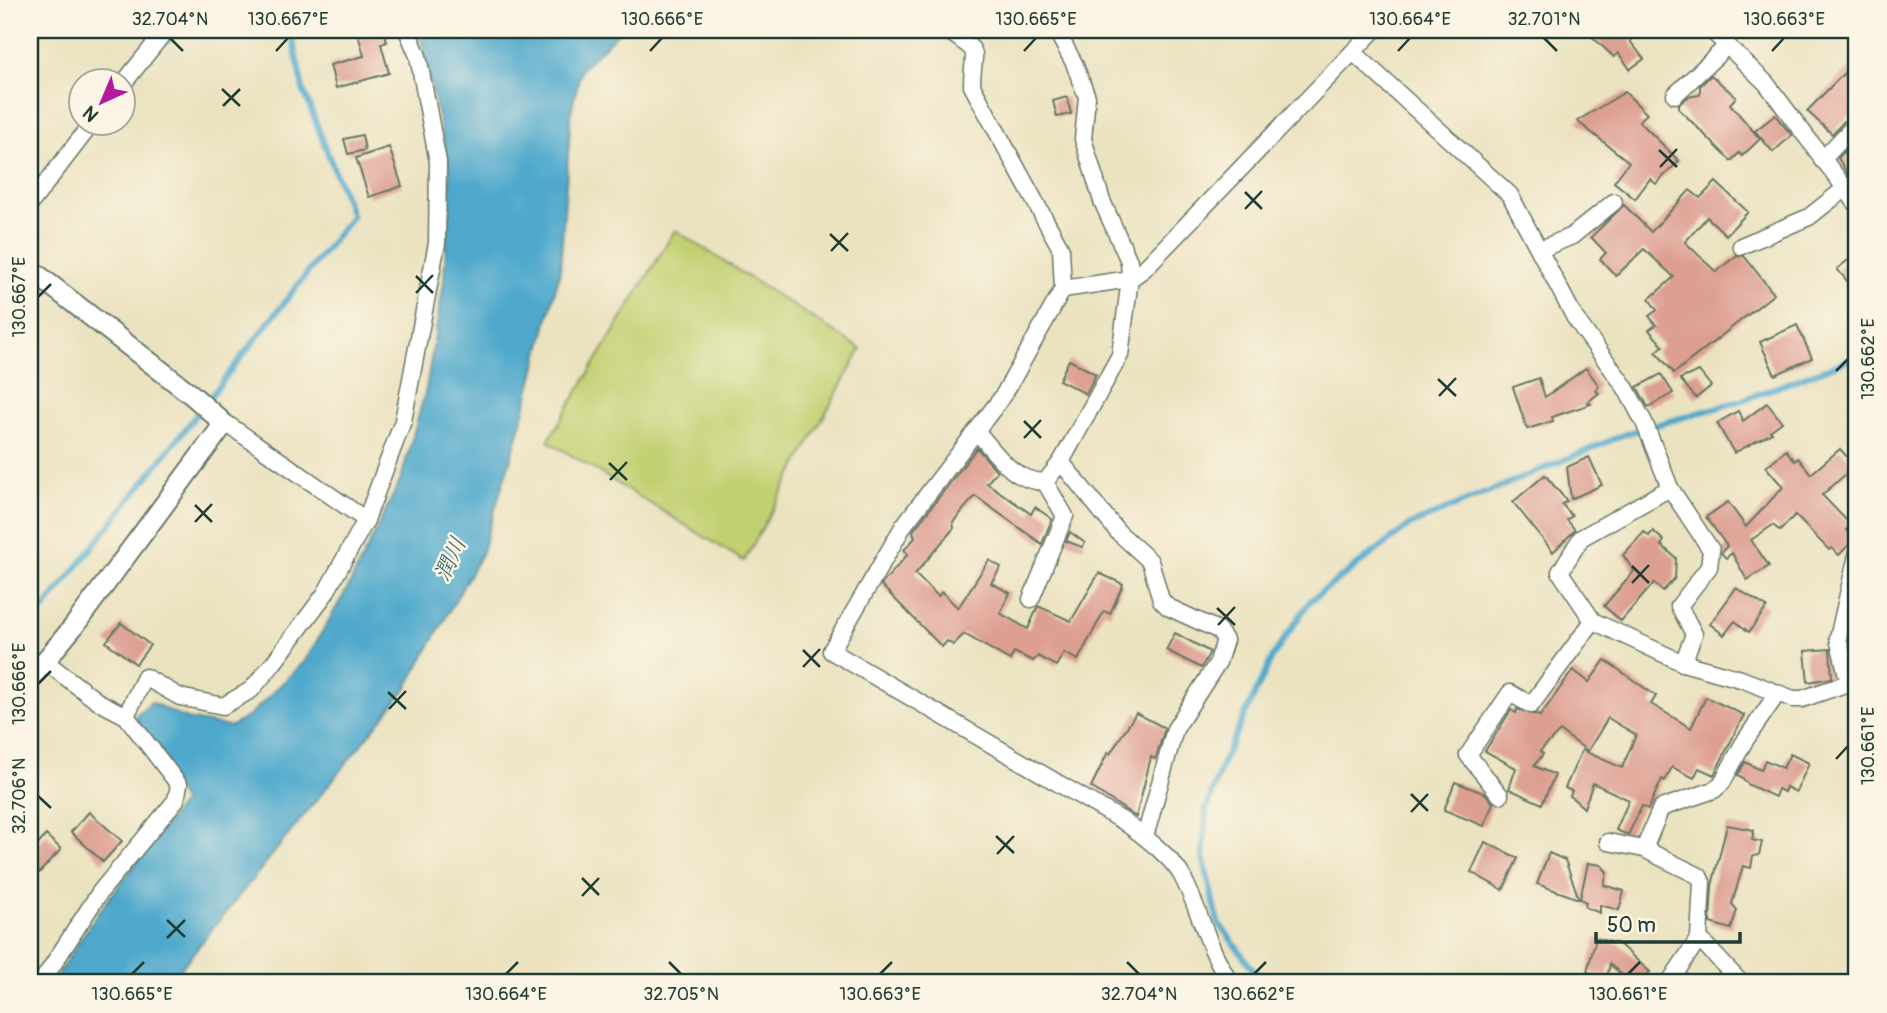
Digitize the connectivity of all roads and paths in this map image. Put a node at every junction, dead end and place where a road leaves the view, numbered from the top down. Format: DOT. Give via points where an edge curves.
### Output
graph roads {
  1 [pos="166,30"];
  2 [pos="407,30"];
  3 [pos="947,30"];
  4 [pos="1056,30"];
  5 [pos="1374,30"];
  6 [pos="1711,30"];
  7 [pos="1728,45"];
  8 [pos="1353,52"];
  9 [pos="136,68"];
  10 [pos="1675,95"];
  11 [pos="1857,123"];
  12 [pos="82,136"];
  13 [pos="1822,160"];
  14 [pos="1843,190"];
  15 [pos="1614,202"];
  16 [pos="30,204"];
  17 [pos="1857,204"];
  18 [pos="1741,246"];
  19 [pos="1541,249"];
  20 [pos="30,270"];
  21 [pos="1130,279"];
  22 [pos="1063,289"];
  23 [pos="214,415"];
  24 [pos="978,433"];
  25 [pos="1061,462"];
  26 [pos="1045,482"];
  27 [pos="1670,488"];
  28 [pos="366,520"];
  29 [pos="1857,555"];
  30 [pos="1031,599"];
  31 [pos="1593,621"];
  32 [pos="47,659"];
  33 [pos="1683,663"];
  34 [pos="30,679"];
  35 [pos="1853,681"];
  36 [pos="1777,694"];
  37 [pos="127,716"];
  38 [pos="1500,795"];
  39 [pos="1144,837"];
  40 [pos="1608,842"];
  41 [pos="1644,849"];
  42 [pos="1699,938"];
  43 [pos="41,983"];
  44 [pos="1231,983"];
  45 [pos="1669,983"];
  46 [pos="1741,983"];
  1 -- 9 [label="street"];
  2 -- 28 [label="street" via="418,55 438,162 437,243 403,421"];
  3 -- 22 [label="street" via="974,49 972,86 1061,249"];
  4 -- 21 [label="street" via="1087,97 1083,139 1102,201 1129,261"];
  5 -- 8 [label="street"];
  6 -- 7 [label="street"];
  7 -- 10 [label="street"];
  7 -- 13 [label="street" via="1766,83"];
  8 -- 19 [label="street" via="1510,195"];
  8 -- 21 [label="street"];
  11 -- 13 [label="street"];
  12 -- 16 [label="street"];
  13 -- 14 [label="street"];
  14 -- 17 [label="street"];
  14 -- 18 [label="street" via="1809,216"];
  15 -- 19 [label="street" via="1572,236"];
  19 -- 27 [label="street" via="1575,318 1625,387 1644,422"];
  20 -- 23 [label="street"];
  21 -- 22 [label="street"];
  21 -- 25 [label="street" via="1121,355"];
  22 -- 24 [label="street"];
  23 -- 28 [label="street"];
  23 -- 32 [label="street" via="221,422 217,436"];
  24 -- 26 [label="street" via="1007,467"];
  24 -- 39 [label="street" via="904,525 831,651"];
  25 -- 26 [label="street"];
  25 -- 39 [label="street" via="1118,532 1150,561 1161,600 1218,630 1224,640 1218,662 1175,729"];
  26 -- 30 [label="street" via="1065,516"];
  27 -- 31 [label="street" via="1581,538 1560,572"];
  27 -- 33 [label="street" via="1712,558 1679,606 1694,634"];
  28 -- 37 [label="street" via="325,594 251,690 223,706 180,697 145,677"];
  29 -- 35 [label="street" via="1838,639"];
  31 -- 33 [label="street"];
  31 -- 38 [label="street" via="1531,705 1510,693 1468,755"];
  32 -- 34 [label="street"];
  32 -- 37 [label="street" via="97,701"];
  33 -- 36 [label="street" via="1741,678"];
  35 -- 36 [label="street" via="1802,699"];
  36 -- 41 [label="street" via="1722,783 1661,808"];
  37 -- 43 [label="street" via="178,785 176,800 100,892"];
  39 -- 44 [label="street" via="1183,876 1210,950"];
  40 -- 41 [label="street"];
  41 -- 42 [label="street" via="1699,876"];
  42 -- 45 [label="street"];
  42 -- 46 [label="street"];
}
